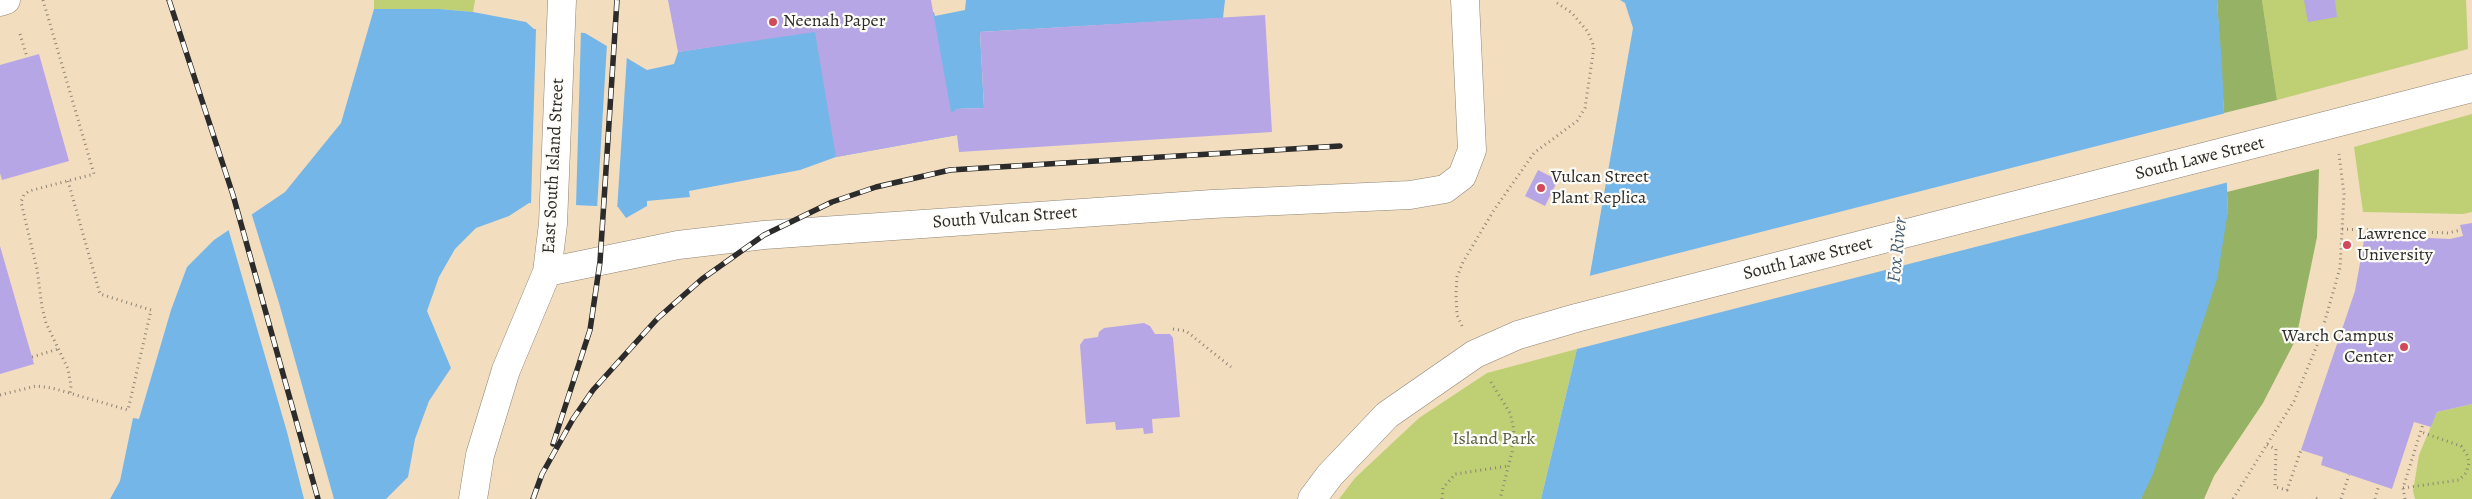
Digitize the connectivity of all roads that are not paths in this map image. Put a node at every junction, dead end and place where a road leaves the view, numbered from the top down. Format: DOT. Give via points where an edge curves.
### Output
graph roads {
  1 [pos="6,0"];
  2 [pos="562,0"];
  3 [pos="1465,0"];
  4 [pos="0,2"];
  5 [pos="2472,88"];
  6 [pos="547,272"];
  7 [pos="473,499"];
  8 [pos="1312,499"];
  1 -- 4 [label="street"];
  2 -- 6 [label="street, East South Island Street" via="554,205"];
  3 -- 6 [label="street, South Vulcan Street" via="1472,150 1462,176 1445,189 1410,195 1212,204 764,235 678,245"];
  5 -- 8 [label="street, South Lawe Street" via="1518,335 1474,354 1387,415 1330,475"];
  6 -- 7 [label="street, East South Island Street" via="506,370 480,455"];
}
